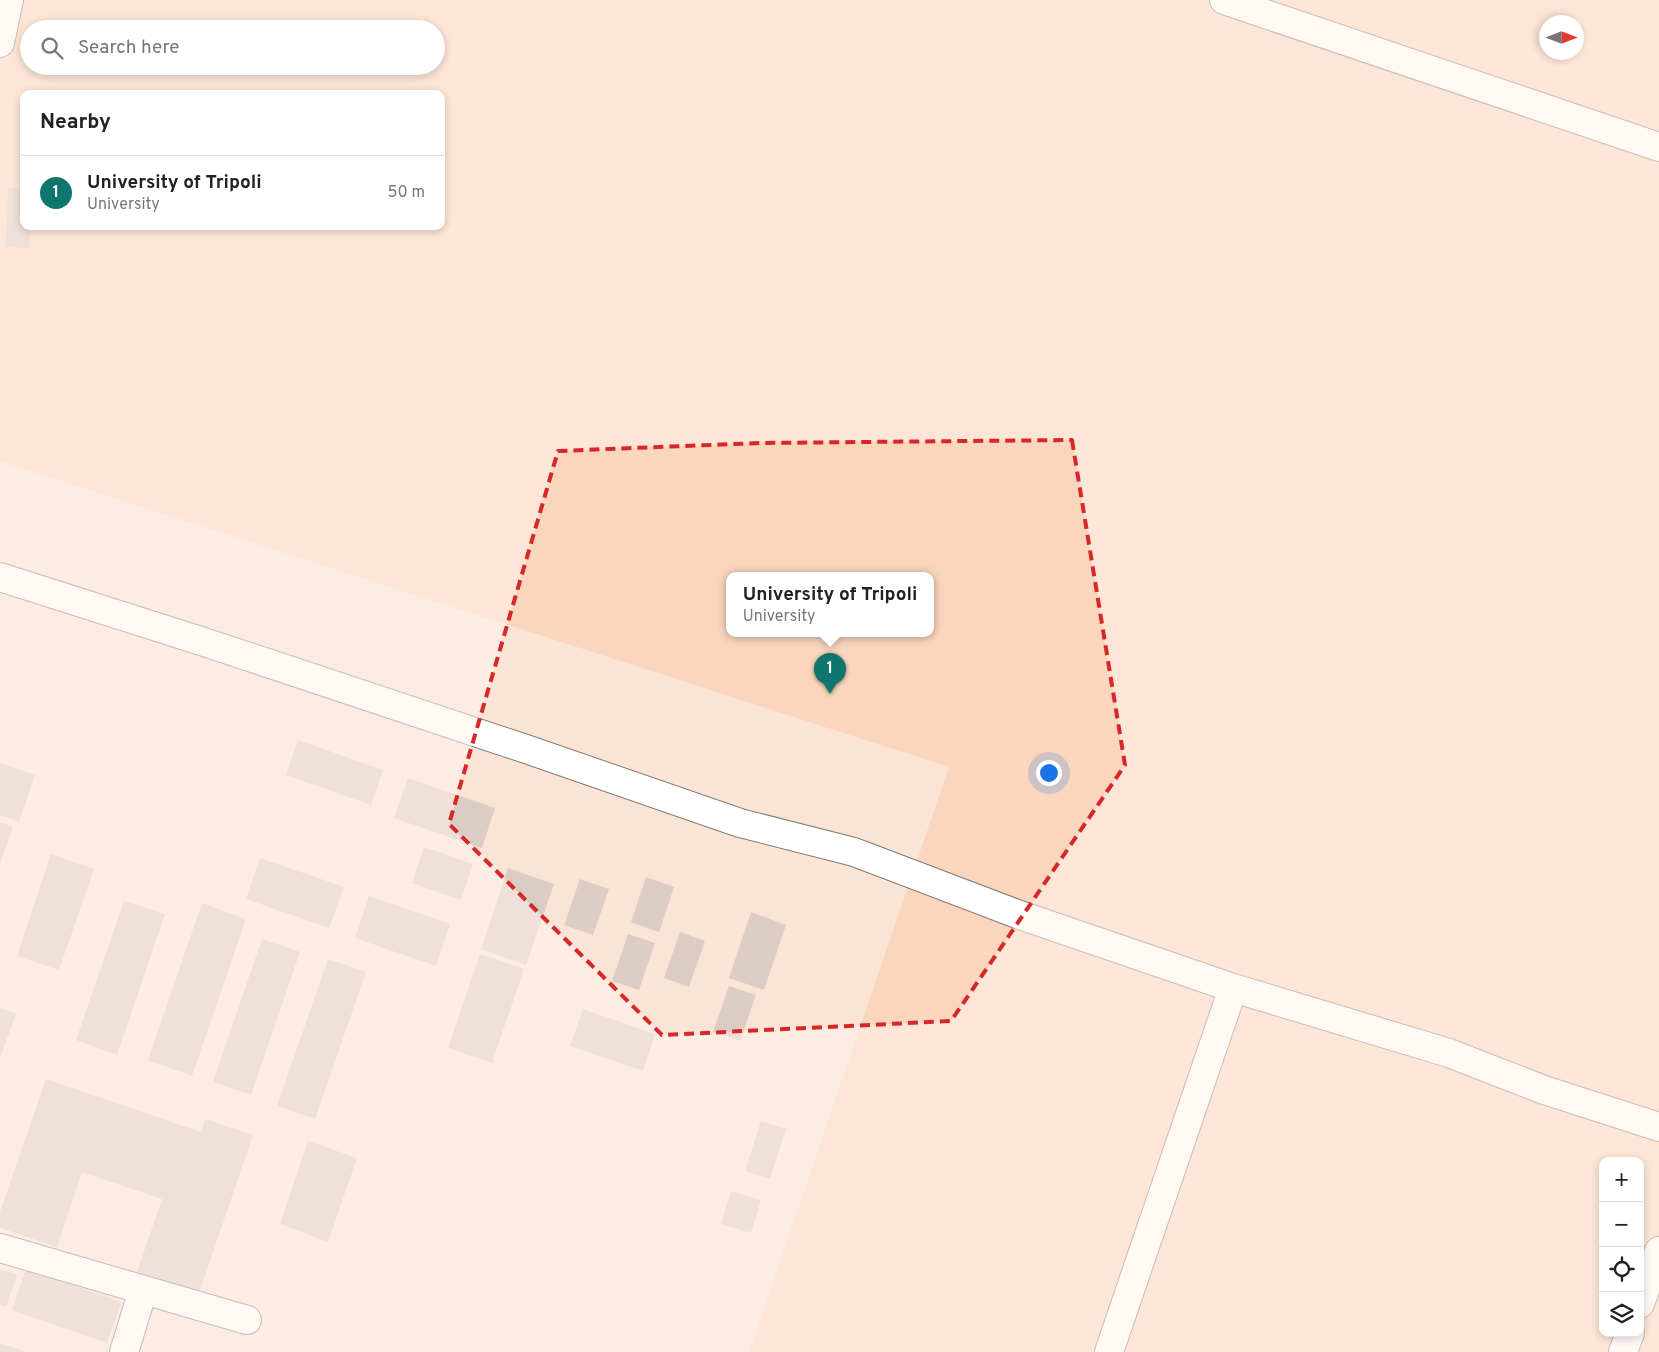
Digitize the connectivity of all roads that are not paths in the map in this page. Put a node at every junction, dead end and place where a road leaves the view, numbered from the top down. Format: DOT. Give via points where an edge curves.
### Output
graph roads {
  1 [pos="9,0"];
  2 [pos="1224,0"];
  3 [pos="0,43"];
  4 [pos="1659,147"];
  5 [pos="0,577"];
  6 [pos="1233,988"];
  7 [pos="1659,1127"];
  8 [pos="0,1248"];
  9 [pos="1659,1251"];
  10 [pos="144,1290"];
  11 [pos="1644,1293"];
  12 [pos="247,1320"];
  13 [pos="1629,1337"];
  14 [pos="124,1352"];
  15 [pos="1109,1352"];
  16 [pos="1623,1352"];
  1 -- 3 [label="lane"];
  2 -- 4 [label="lane"];
  5 -- 6 [label="lane" via="424,715 740,823 854,852 1017,914"];
  6 -- 7 [label="lane" via="1449,1054 1544,1090"];
  6 -- 15 [label="lane"];
  8 -- 10 [label="lane"];
  9 -- 11 [label="lane"];
  10 -- 12 [label="lane"];
  10 -- 14 [label="lane"];
  13 -- 16 [label="lane"];
}
